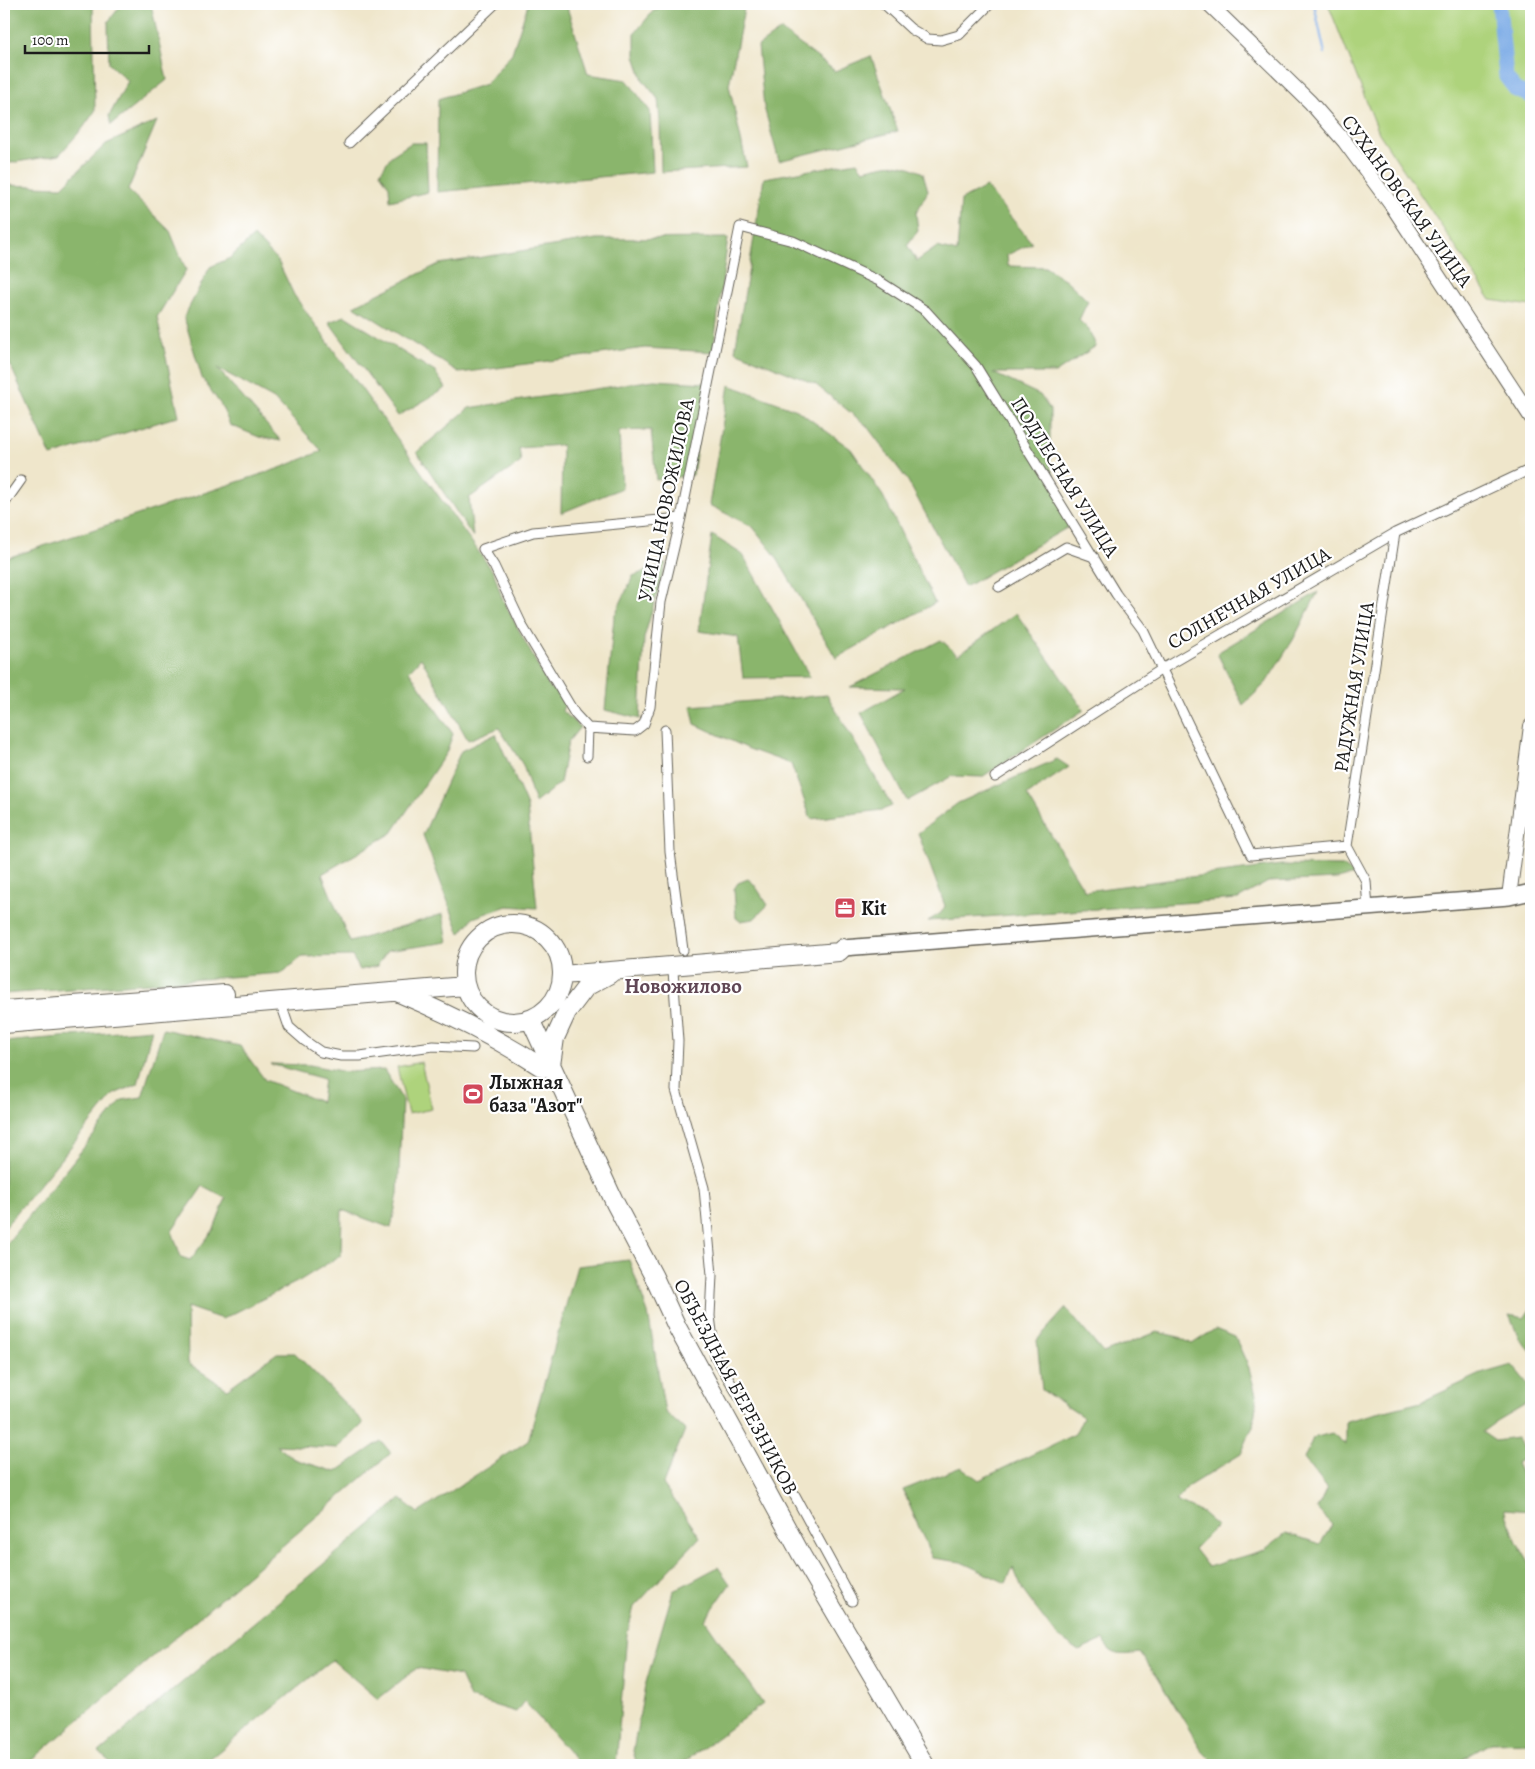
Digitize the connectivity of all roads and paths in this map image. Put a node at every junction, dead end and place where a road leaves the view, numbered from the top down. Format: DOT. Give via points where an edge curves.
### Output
graph roads {
  1 [pos="495,4"];
  2 [pos="884,4"];
  3 [pos="990,4"];
  4 [pos="1209,4"];
  5 [pos="349,143"];
  6 [pos="740,227"];
  7 [pos="1531,417"];
  8 [pos="1531,469"];
  9 [pos="21,480"];
  10 [pos="4,504"];
  11 [pos="681,518"];
  12 [pos="1396,533"];
  13 [pos="1094,557"];
  14 [pos="999,588"];
  15 [pos="1162,669"];
  16 [pos="1531,726"];
  17 [pos="588,728"];
  18 [pos="665,730"];
  19 [pos="587,756"];
  20 [pos="995,778"];
  21 [pos="1347,846"];
  22 [pos="1531,892"];
  23 [pos="1508,897"];
  24 [pos="1368,909"];
  25 [pos="843,948"];
  26 [pos="683,950"];
  27 [pos="616,970"];
  28 [pos="562,971"];
  29 [pos="673,971"];
  30 [pos="464,981"];
  31 [pos="396,992"];
  32 [pos="280,1001"];
  33 [pos="4,1010"];
  34 [pos="525,1020"];
  35 [pos="4,1024"];
  36 [pos="473,1048"];
  37 [pos="547,1066"];
  38 [pos="852,1601"];
  39 [pos="917,1765"];
  40 [pos="925,1765"];
  1 -- 5 [label="street"];
  2 -- 3 [label="street" via="911,29 928,39 942,40 959,35"];
  4 -- 7 [label="street, СУХАНОВСКАЯ УЛИЦА" via="1310,102 1345,142 1392,207"];
  6 -- 11 [label="street, УЛИЦА НОВОЖИЛОВА"];
  6 -- 13 [label="street, ПОДЛЕСНАЯ УЛИЦА" via="793,241 879,281 926,311 976,366"];
  8 -- 12 [label="street, СОЛНЕЧНАЯ УЛИЦА"];
  9 -- 10 [label="street"];
  11 -- 17 [label="street, УЛИЦА НОВОЖИЛОВА" via="661,602 650,707 644,724 627,731"];
  11 -- 17 [label="street" via="533,532 483,549 523,627 575,714"];
  12 -- 15 [label="street, СОЛНЕЧНАЯ УЛИЦА"];
  12 -- 21 [label="street, РАДУЖНАЯ УЛИЦА"];
  13 -- 14 [label="street" via="1066,546"];
  13 -- 15 [label="street, ПОДЛЕСНАЯ УЛИЦА" via="1143,630"];
  15 -- 20 [label="street, СОЛНЕЧНАЯ УЛИЦА"];
  15 -- 21 [label="street, ПОДЛЕСНАЯ УЛИЦА" via="1252,855"];
  16 -- 23 [label="street"];
  17 -- 19 [label="street"];
  18 -- 26 [label="street" via="670,852"];
  21 -- 24 [label="street" via="1366,881"];
  22 -- 23 [label="main road"];
  23 -- 24 [label="main road"];
  24 -- 25 [label="main road"];
  25 -- 27 [label="highway" via="839,952"];
  25 -- 28 [label="highway"];
  27 -- 28 [label="highway"];
  27 -- 37 [label="highway" via="586,987 567,1012"];
  28 -- 30 [label="highway" via="553,945 542,934 528,926 512,924 496,927 476,941 467,954"];
  28 -- 34 [label="highway" via="561,984 554,999 544,1011"];
  29 -- 38 [label="street" via="678,1042 676,1090 704,1188 715,1356"];
  30 -- 31 [label="highway"];
  30 -- 33 [label="highway" via="423,978"];
  30 -- 34 [label="highway" via="472,1001 483,1013 498,1020"];
  31 -- 32 [label="highway"];
  31 -- 37 [label="highway" via="450,1014"];
  32 -- 35 [label="highway"];
  32 -- 36 [label="street" via="290,1027 321,1052 360,1056 434,1046"];
  34 -- 37 [label="highway, ОБЪЕЗДНАЯ БЕРЕЗНИКОВ"];
  37 -- 39 [label="highway, ОБЪЕЗДНАЯ БЕРЕЗНИКОВ" via="679,1344 783,1540"];
  37 -- 40 [label="highway, ОБЪЕЗДНАЯ БЕРЕЗНИКОВ" via="677,1327 802,1556"];
}
